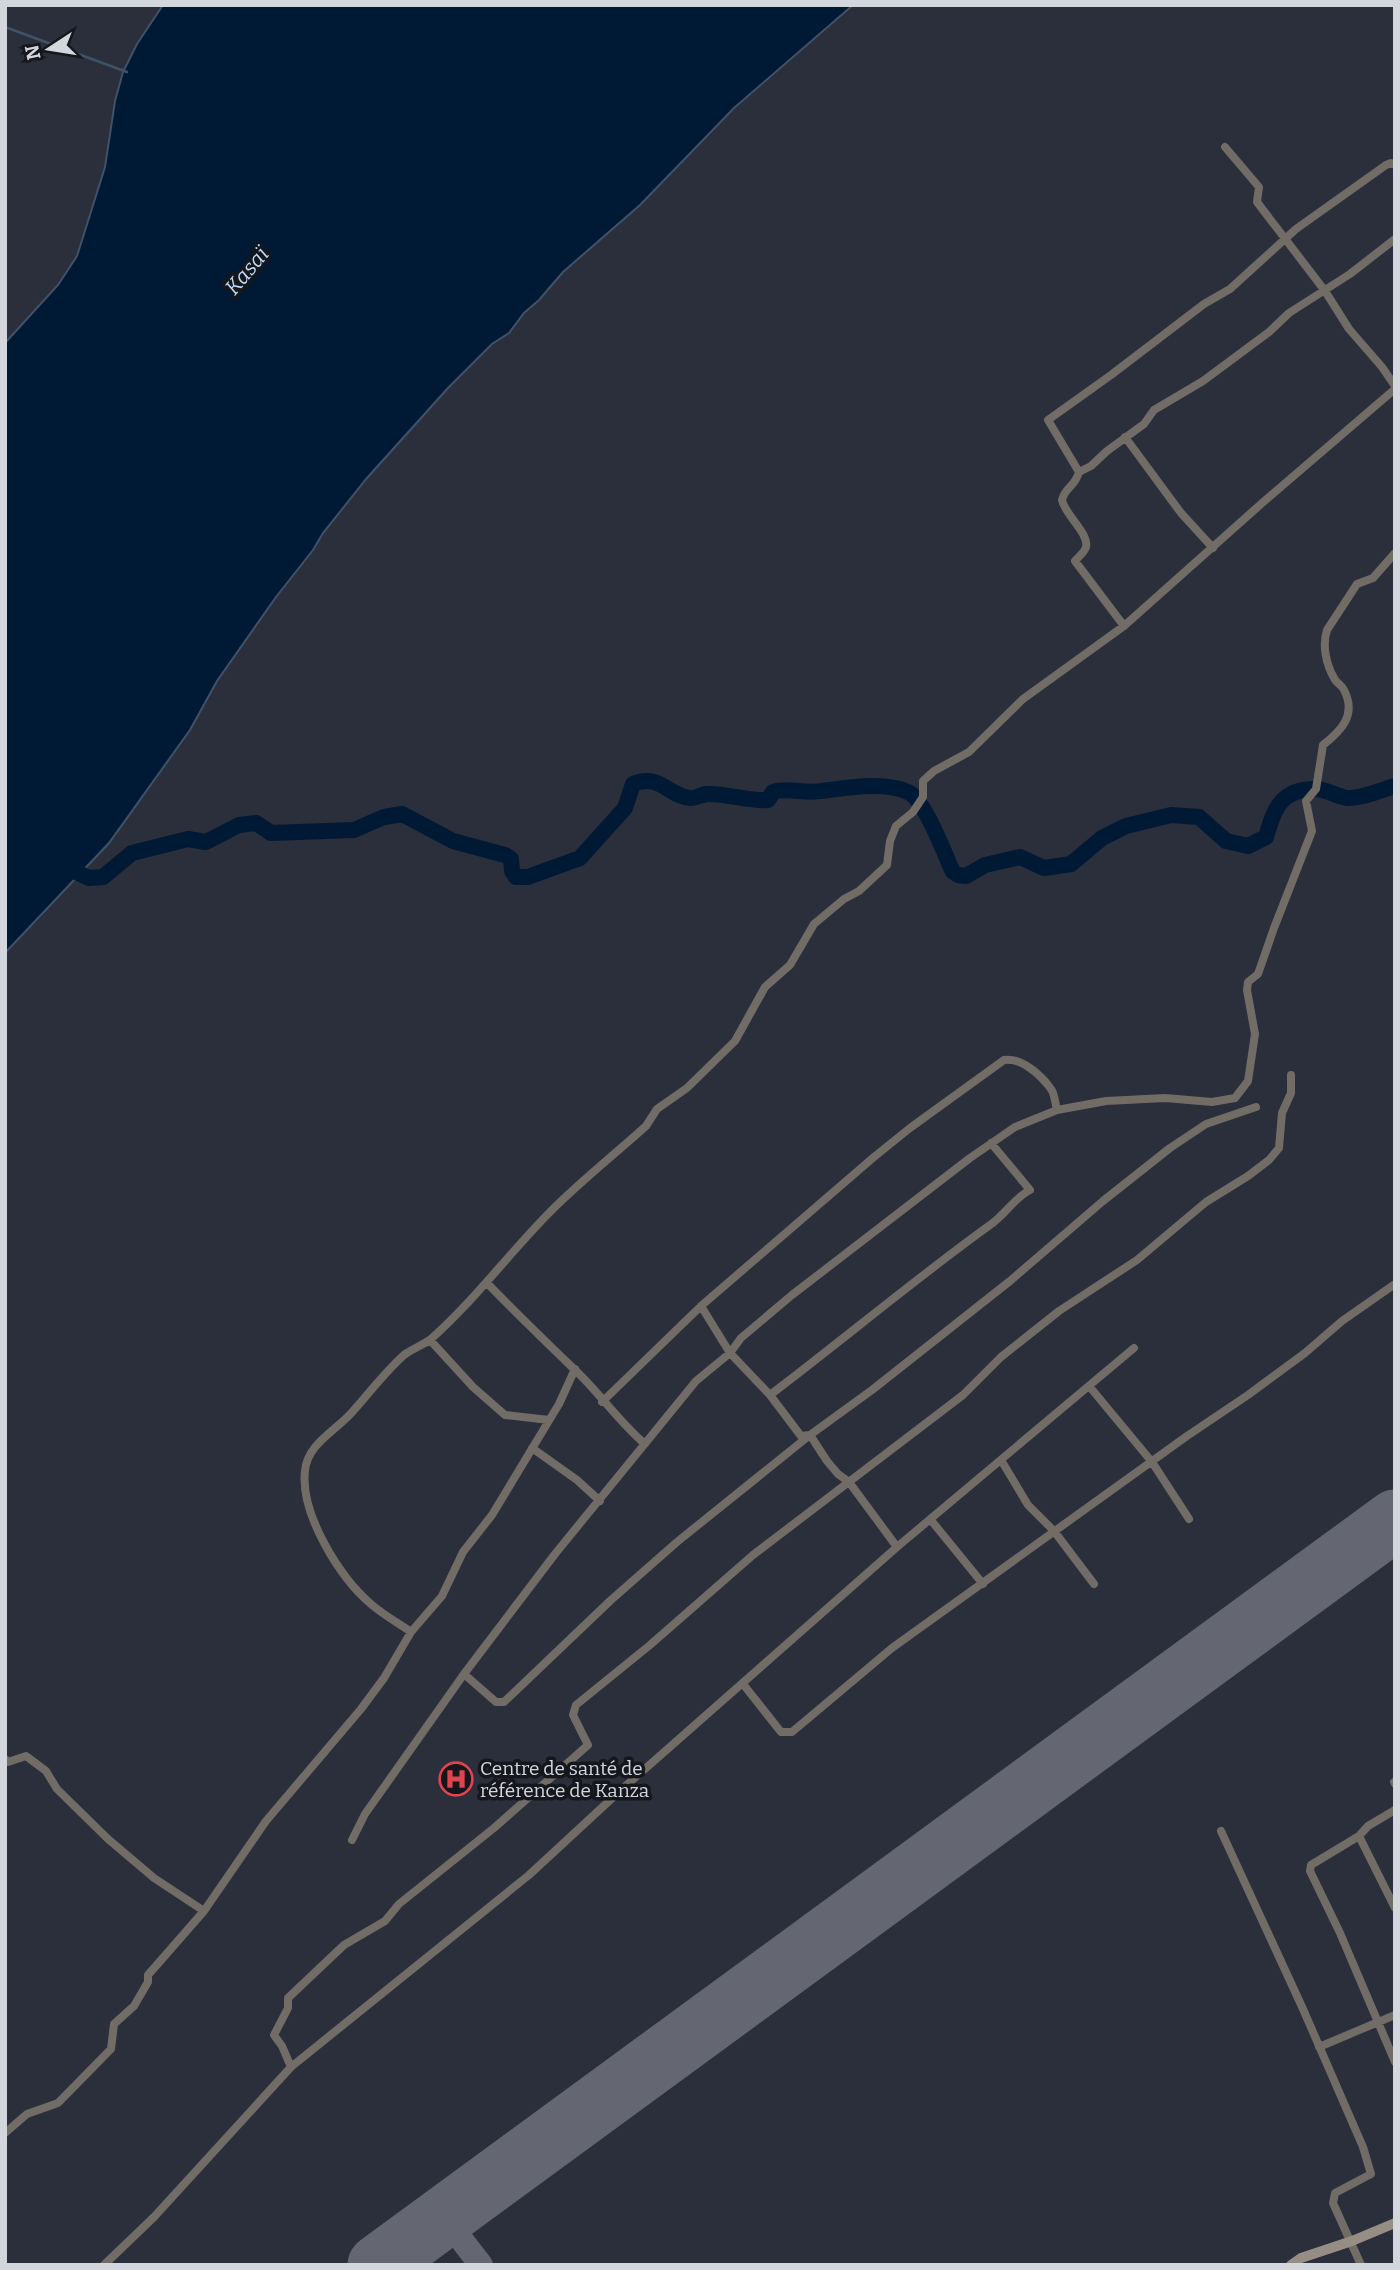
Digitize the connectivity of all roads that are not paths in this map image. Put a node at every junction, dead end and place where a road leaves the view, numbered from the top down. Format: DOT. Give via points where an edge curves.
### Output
graph roads {
  1 [pos="1225,147"];
  2 [pos="1395,165"];
  3 [pos="1395,239"];
  4 [pos="1285,240"];
  5 [pos="1325,291"];
  6 [pos="1395,388"];
  7 [pos="1125,437"];
  8 [pos="1079,472"];
  9 [pos="1213,548"];
  10 [pos="1395,553"];
  11 [pos="1124,626"];
  12 [pos="1291,1075"];
  13 [pos="1256,1107"];
  14 [pos="1057,1110"];
  15 [pos="991,1143"];
  16 [pos="487,1283"];
  17 [pos="1395,1284"];
  18 [pos="701,1306"];
  19 [pos="430,1340"];
  20 [pos="1134,1348"];
  21 [pos="730,1353"];
  22 [pos="575,1369"];
  23 [pos="1089,1386"];
  24 [pos="770,1395"];
  25 [pos="602,1402"];
  26 [pos="548,1420"];
  27 [pos="810,1435"];
  28 [pos="645,1444"];
  29 [pos="532,1448"];
  30 [pos="1001,1460"];
  31 [pos="1152,1462"];
  32 [pos="849,1482"];
  33 [pos="600,1501"];
  34 [pos="930,1519"];
  35 [pos="1189,1519"];
  36 [pos="1054,1531"];
  37 [pos="897,1547"];
  38 [pos="984,1584"];
  39 [pos="1094,1584"];
  40 [pos="411,1632"];
  41 [pos="464,1674"];
  42 [pos="743,1684"];
  43 [pos="5,1759"];
  44 [pos="1395,1811"];
  45 [pos="1222,1831"];
  46 [pos="1359,1836"];
  47 [pos="352,1840"];
  48 [pos="1395,1908"];
  49 [pos="204,1911"];
  50 [pos="1395,2015"];
  51 [pos="1378,2022"];
  52 [pos="1319,2047"];
  53 [pos="1395,2062"];
  54 [pos="291,2067"];
  55 [pos="5,2133"];
  56 [pos="1395,2223"];
  57 [pos="1352,2241"];
  58 [pos="1298,2263"];
  59 [pos="104,2265"];
  60 [pos="1361,2265"];
  1 -- 4 [label="street" via="1256,181 1260,189 1257,202"];
  2 -- 4 [label="street" via="1387,165"];
  3 -- 5 [label="street"];
  4 -- 5 [label="street"];
  4 -- 8 [label="street" via="1230,289 1048,420"];
  5 -- 6 [label="street"];
  5 -- 7 [label="street" via="1289,313 1203,381 1154,410"];
  6 -- 9 [label="street"];
  7 -- 8 [label="street"];
  7 -- 9 [label="street"];
  8 -- 11 [label="street" via="1062,500 1086,543 1075,561"];
  9 -- 11 [label="street"];
  10 -- 14 [label="street" via="1373,578 1357,584 1324,638 1334,679 1344,688 1349,712 1346,723 1323,746 1316,789 1306,801 1312,831 1258,974 1248,982 1255,1034 1248,1081 1235,1098 1212,1102 1165,1098 1106,1101"];
  11 -- 16 [label="street" via="1023,699 969,752 923,781 923,797 896,826 887,865 814,924 790,965 765,987 735,1041 550,1212"];
  12 -- 32 [label="street" via="1279,1148 1269,1160 1206,1202 1137,1260 1059,1311 962,1395"];
  13 -- 27 [label="street" via="1206,1124 1170,1148 1010,1281"];
  14 -- 15 [label="street" via="1015,1127"];
  14 -- 18 [label="street" via="1052,1090 1032,1070 1015,1059 1004,1060 910,1128"];
  15 -- 21 [label="street" via="792,1295"];
  15 -- 24 [label="street" via="1030,1190"];
  16 -- 19 [label="street"];
  16 -- 22 [label="street"];
  17 -- 31 [label="street"];
  18 -- 21 [label="street"];
  18 -- 25 [label="street"];
  19 -- 26 [label="street" via="472,1387 506,1415"];
  19 -- 40 [label="street" via="408,1352 376,1382 353,1412 317,1445 305,1470 310,1511 338,1564 372,1605"];
  20 -- 23 [label="street"];
  21 -- 24 [label="street"];
  21 -- 28 [label="street" via="696,1381"];
  22 -- 25 [label="street"];
  22 -- 26 [label="street"];
  23 -- 30 [label="street"];
  23 -- 31 [label="street"];
  24 -- 27 [label="street" via="801,1436"];
  25 -- 28 [label="street"];
  26 -- 29 [label="street"];
  27 -- 32 [label="street"];
  27 -- 41 [label="street" via="677,1542 504,1702 496,1703"];
  28 -- 33 [label="street"];
  29 -- 33 [label="street"];
  29 -- 40 [label="street" via="492,1516 463,1552 442,1596"];
  30 -- 34 [label="street"];
  30 -- 36 [label="street" via="1028,1505"];
  31 -- 35 [label="street"];
  31 -- 36 [label="street"];
  32 -- 37 [label="street"];
  32 -- 54 [label="street" via="753,1555 576,1705 573,1715 589,1745 399,1904 385,1921 344,1945 288,1998 288,2008 274,2035"];
  33 -- 41 [label="street"];
  34 -- 37 [label="street"];
  34 -- 38 [label="street"];
  36 -- 38 [label="street"];
  36 -- 39 [label="street"];
  37 -- 42 [label="street"];
  38 -- 42 [label="street" via="892,1648 792,1732 781,1732"];
  40 -- 49 [label="street" via="384,1678 266,1821"];
  41 -- 47 [label="street" via="365,1814"];
  42 -- 54 [label="street" via="529,1875"];
  43 -- 49 [label="street" via="26,1756 46,1771 57,1789 108,1839 154,1878"];
  44 -- 46 [label="street"];
  45 -- 52 [label="street"];
  46 -- 48 [label="street"];
  46 -- 51 [label="street" via="1309,1868"];
  49 -- 55 [label="street" via="148,1975 134,2006 114,2024 111,2049 58,2103 27,2114"];
  50 -- 51 [label="street"];
  51 -- 52 [label="street"];
  51 -- 53 [label="street"];
  52 -- 57 [label="street" via="1371,2174 1333,2196"];
  54 -- 59 [label="street"];
  56 -- 57 [label="main road"];
  57 -- 58 [label="main road"];
  57 -- 60 [label="street"];
}
